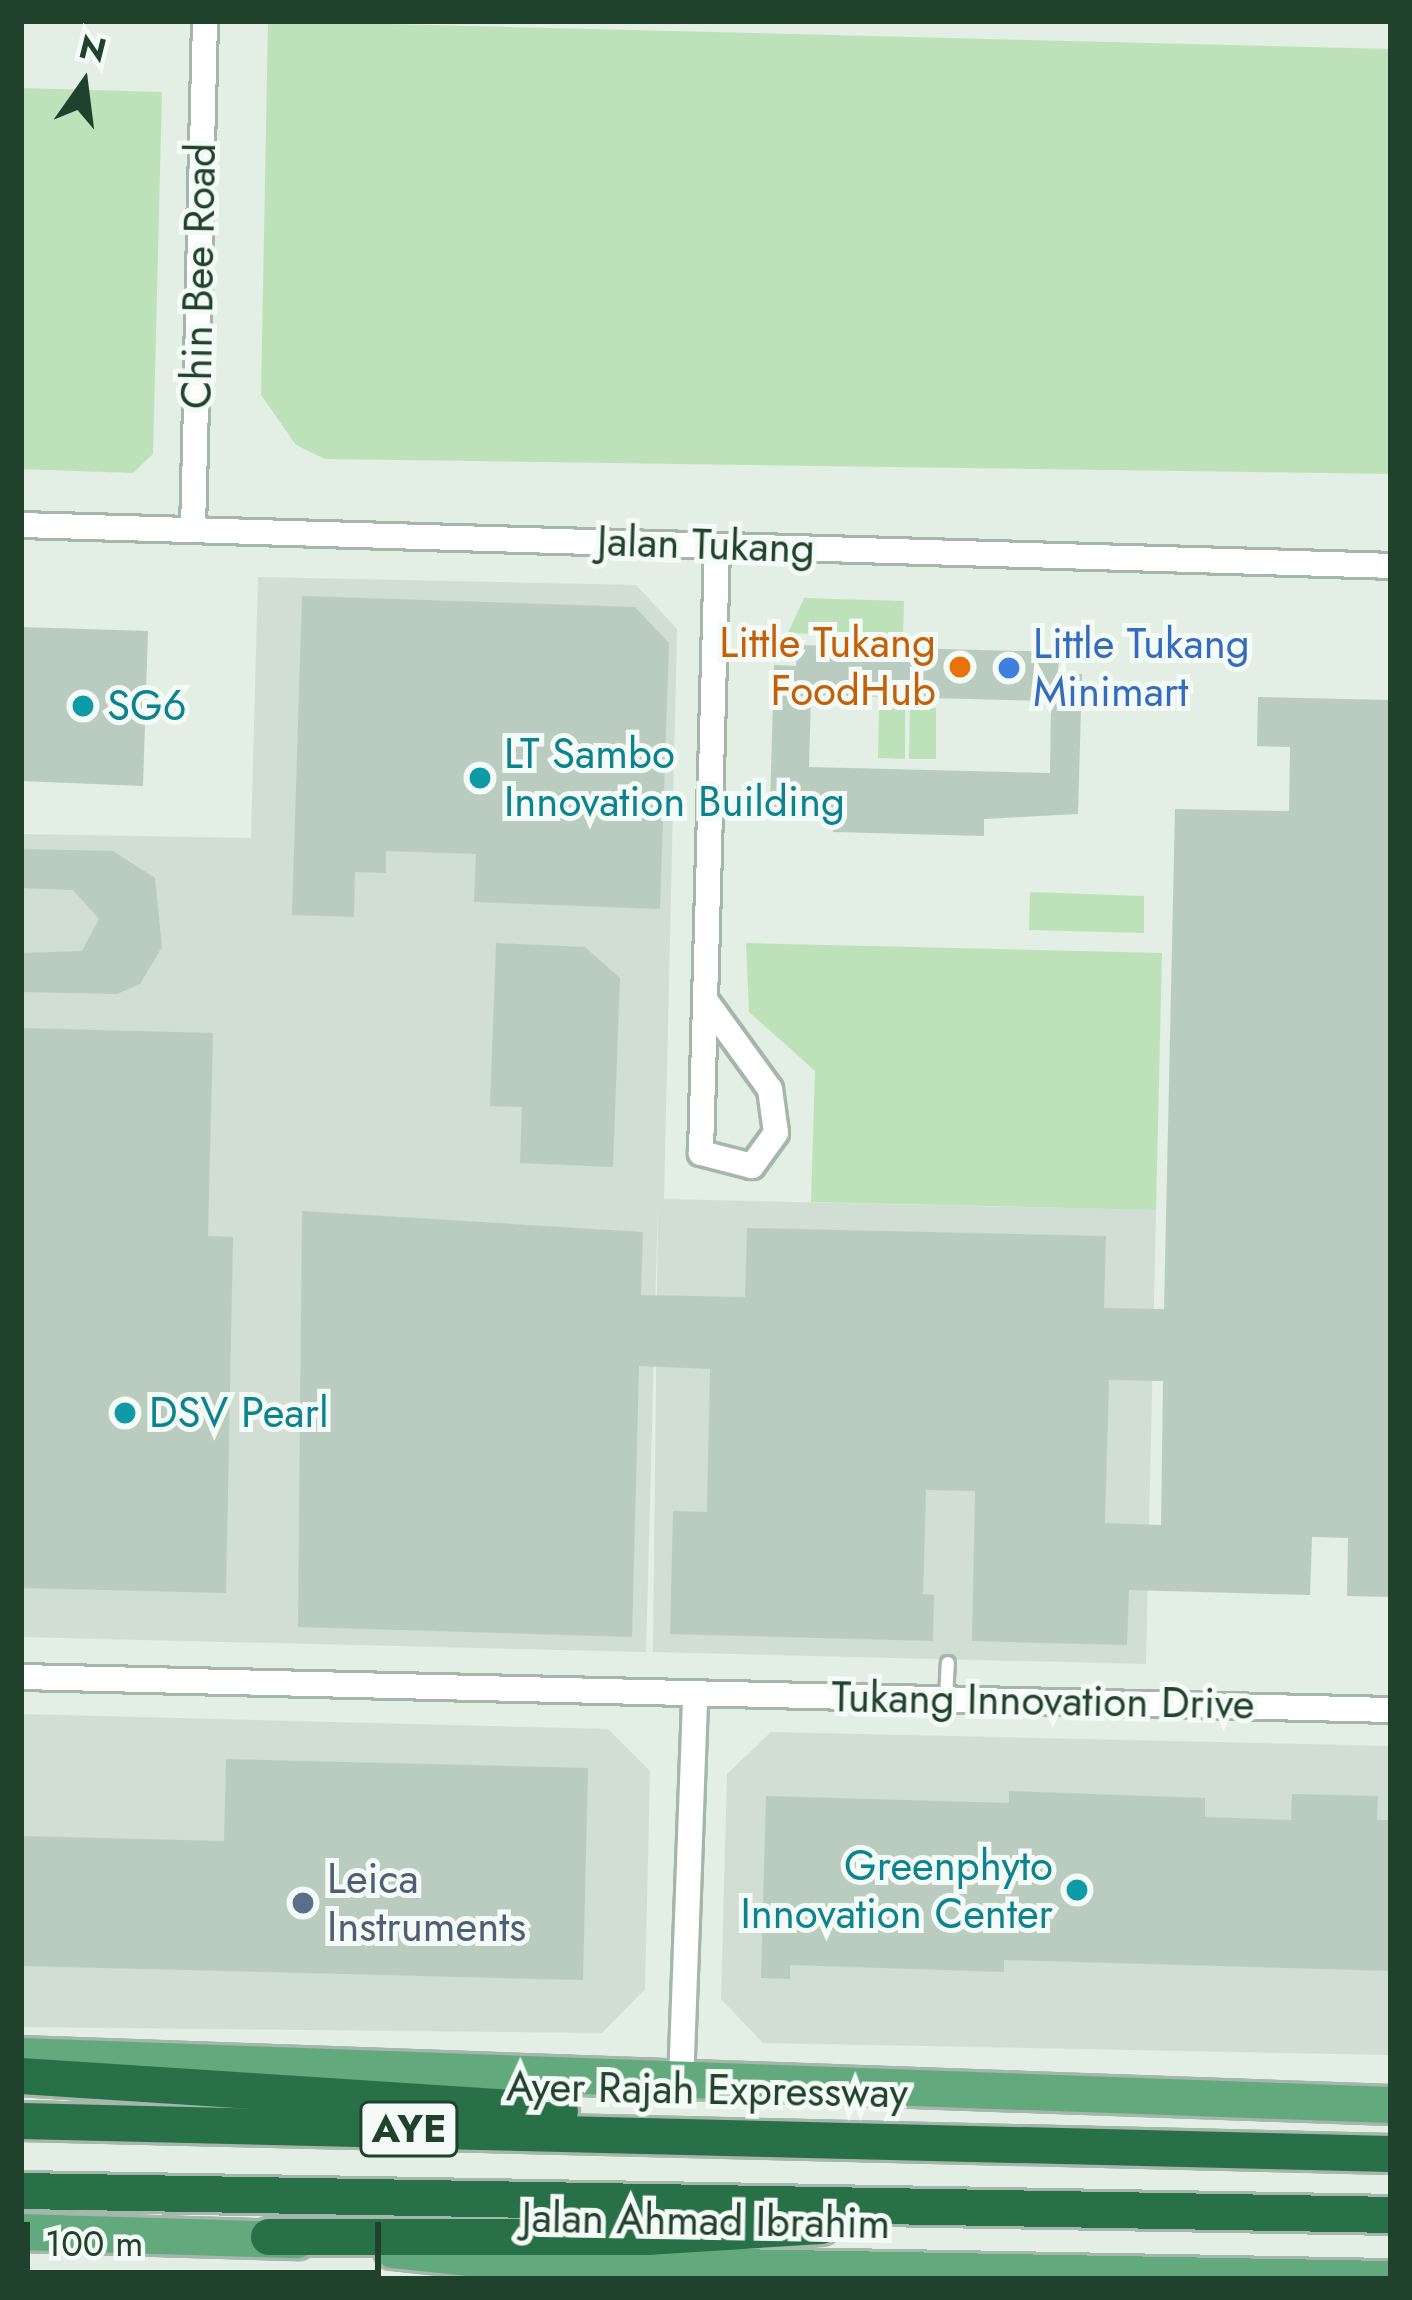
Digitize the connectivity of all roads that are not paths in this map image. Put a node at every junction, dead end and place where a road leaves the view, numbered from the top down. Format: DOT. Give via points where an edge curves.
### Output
graph roads {
  1 [pos="205,21"];
  2 [pos="21,525"];
  3 [pos="194,530"];
  4 [pos="717,546"];
  5 [pos="1391,566"];
  6 [pos="706,1001"];
  7 [pos="948,1663"];
  8 [pos="21,1677"];
  9 [pos="694,1693"];
  10 [pos="946,1698"];
  11 [pos="1391,1709"];
  12 [pos="21,2056"];
  13 [pos="21,2076"];
  14 [pos="681,2083"];
  15 [pos="1391,2105"];
  16 [pos="21,2121"];
  17 [pos="796,2137"];
  18 [pos="1391,2154"];
  19 [pos="21,2191"];
  20 [pos="849,2208"];
  21 [pos="1391,2216"];
  22 [pos="21,2232"];
  23 [pos="269,2237"];
  24 [pos="1391,2279"];
  1 -- 3 [label="street, Chin Bee Road"];
  2 -- 3 [label="street, Jalan Tukang"];
  3 -- 4 [label="street, Jalan Tukang"];
  4 -- 5 [label="street, Jalan Tukang"];
  4 -- 6 [label="street"];
  6 -- 6 [label="street" via="770,1089 776,1133 752,1166 700,1153"];
  7 -- 10 [label="lane"];
  8 -- 9 [label="street, Tukang Innovation Drive"];
  9 -- 10 [label="street, Tukang Innovation Drive"];
  9 -- 14 [label="street"];
  10 -- 11 [label="street, Tukang Innovation Drive"];
  12 -- 14 [label="main road"];
  13 -- 17 [label="highway" via="501,2105"];
  14 -- 15 [label="main road"];
  16 -- 17 [label="highway, Ayer Rajah Expressway / AYE"];
  17 -- 18 [label="highway, Ayer Rajah Expressway / AYE"];
  19 -- 20 [label="highway, AYE"];
  20 -- 21 [label="highway, AYE"];
  20 -- 23 [label="highway" via="814,2229 759,2233"];
  22 -- 23 [label="main road, Jalan Ahmad Ibrahim"];
  23 -- 24 [label="main road, Jalan Ahmad Ibrahim" via="514,2263"];
}
